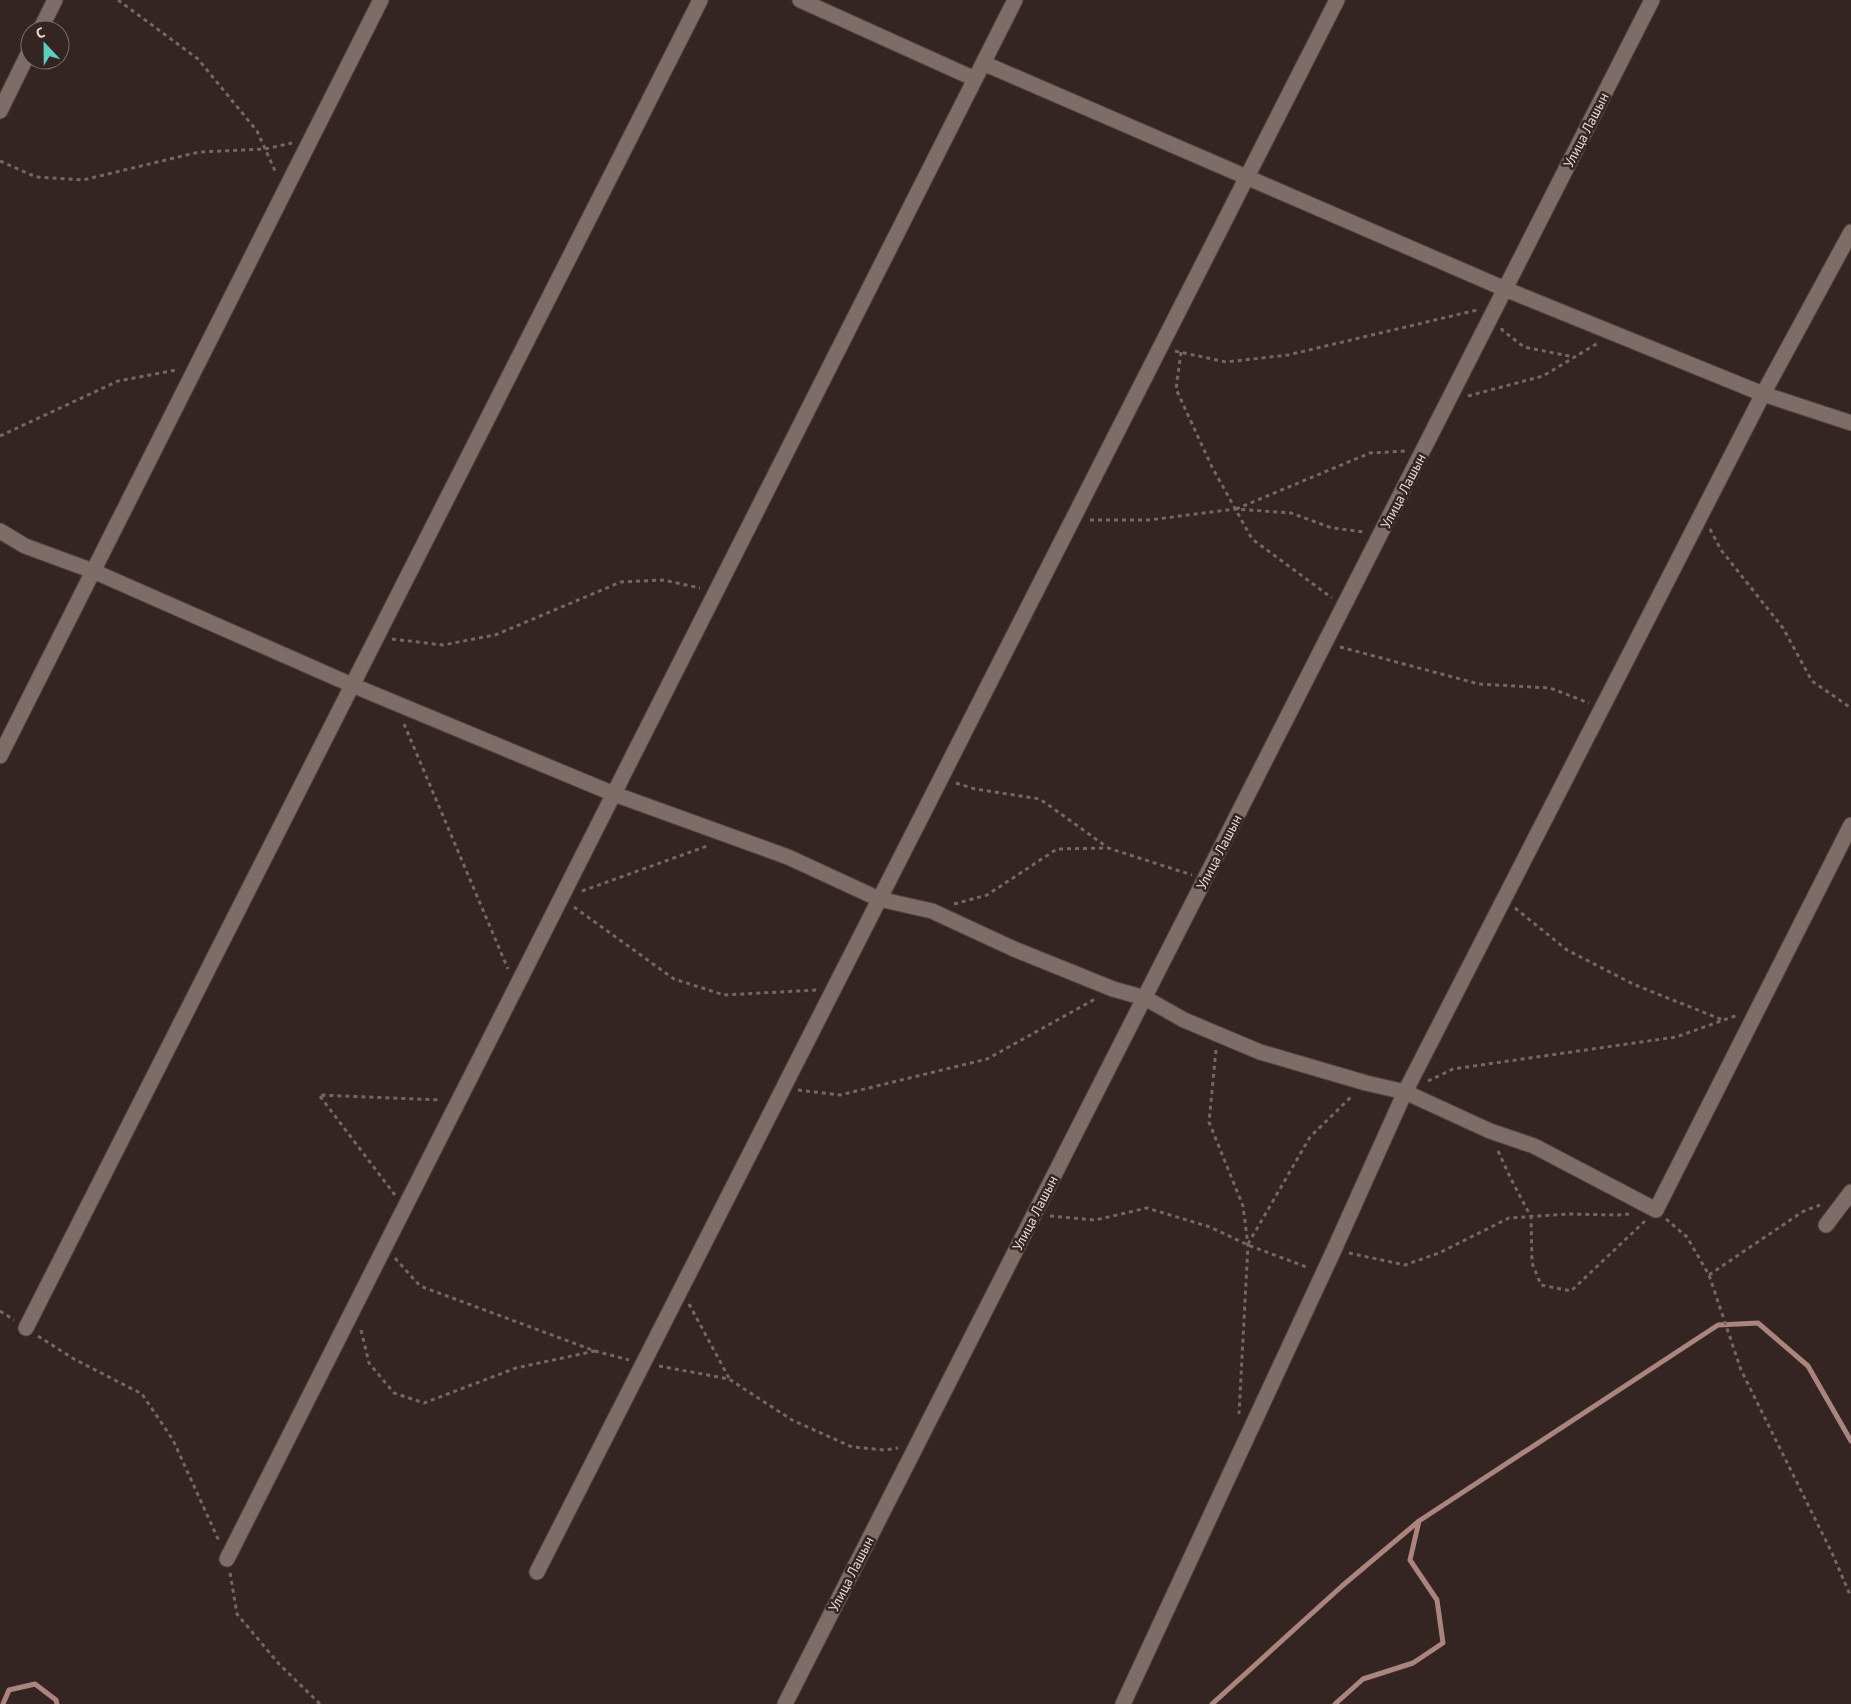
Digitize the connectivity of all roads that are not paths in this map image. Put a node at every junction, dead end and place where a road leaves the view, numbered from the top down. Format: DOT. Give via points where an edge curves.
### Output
graph roads {
  1 [pos="55,0"];
  2 [pos="381,0"];
  3 [pos="700,0"];
  4 [pos="800,0"];
  5 [pos="1015,0"];
  6 [pos="1337,0"];
  7 [pos="1652,0"];
  8 [pos="45,20"];
  9 [pos="983,63"];
  10 [pos="20,70"];
  11 [pos="975,79"];
  12 [pos="0,111"];
  13 [pos="1247,177"];
  14 [pos="1851,232"];
  15 [pos="1505,289"];
  16 [pos="1763,394"];
  17 [pos="1851,423"];
  18 [pos="0,531"];
  19 [pos="93,571"];
  20 [pos="352,685"];
  21 [pos="0,756"];
  22 [pos="614,794"];
  23 [pos="1851,825"];
  24 [pos="879,899"];
  25 [pos="1144,998"];
  26 [pos="1405,1092"];
  27 [pos="1851,1192"];
  28 [pos="1826,1225"];
  29 [pos="26,1328"];
  30 [pos="227,1559"];
  31 [pos="537,1572"];
  32 [pos="785,1704"];
  33 [pos="1123,1704"];
  1 -- 8 [label="street"];
  2 -- 19 [label="street"];
  3 -- 20 [label="street"];
  4 -- 11 [label="street"];
  5 -- 9 [label="street"];
  6 -- 13 [label="street"];
  7 -- 15 [label="street, Улица Лашын"];
  9 -- 11 [label="street"];
  9 -- 13 [label="street"];
  10 -- 12 [label="street"];
  11 -- 22 [label="street"];
  13 -- 15 [label="street"];
  13 -- 24 [label="street"];
  14 -- 16 [label="street"];
  15 -- 16 [label="street"];
  15 -- 25 [label="street, Улица Лашын"];
  16 -- 17 [label="street"];
  16 -- 26 [label="street"];
  18 -- 19 [label="street" via="25,546"];
  19 -- 20 [label="street"];
  19 -- 21 [label="street"];
  20 -- 22 [label="street"];
  20 -- 29 [label="street"];
  22 -- 24 [label="street" via="788,857"];
  22 -- 30 [label="street"];
  23 -- 26 [label="street" via="1656,1210 1534,1146 1490,1131"];
  24 -- 25 [label="street" via="932,911 1014,949 1113,989"];
  24 -- 31 [label="street"];
  25 -- 26 [label="street" via="1184,1020 1260,1052"];
  25 -- 32 [label="street, Улица Лашын"];
  26 -- 33 [label="street"];
  27 -- 28 [label="street"];
}
